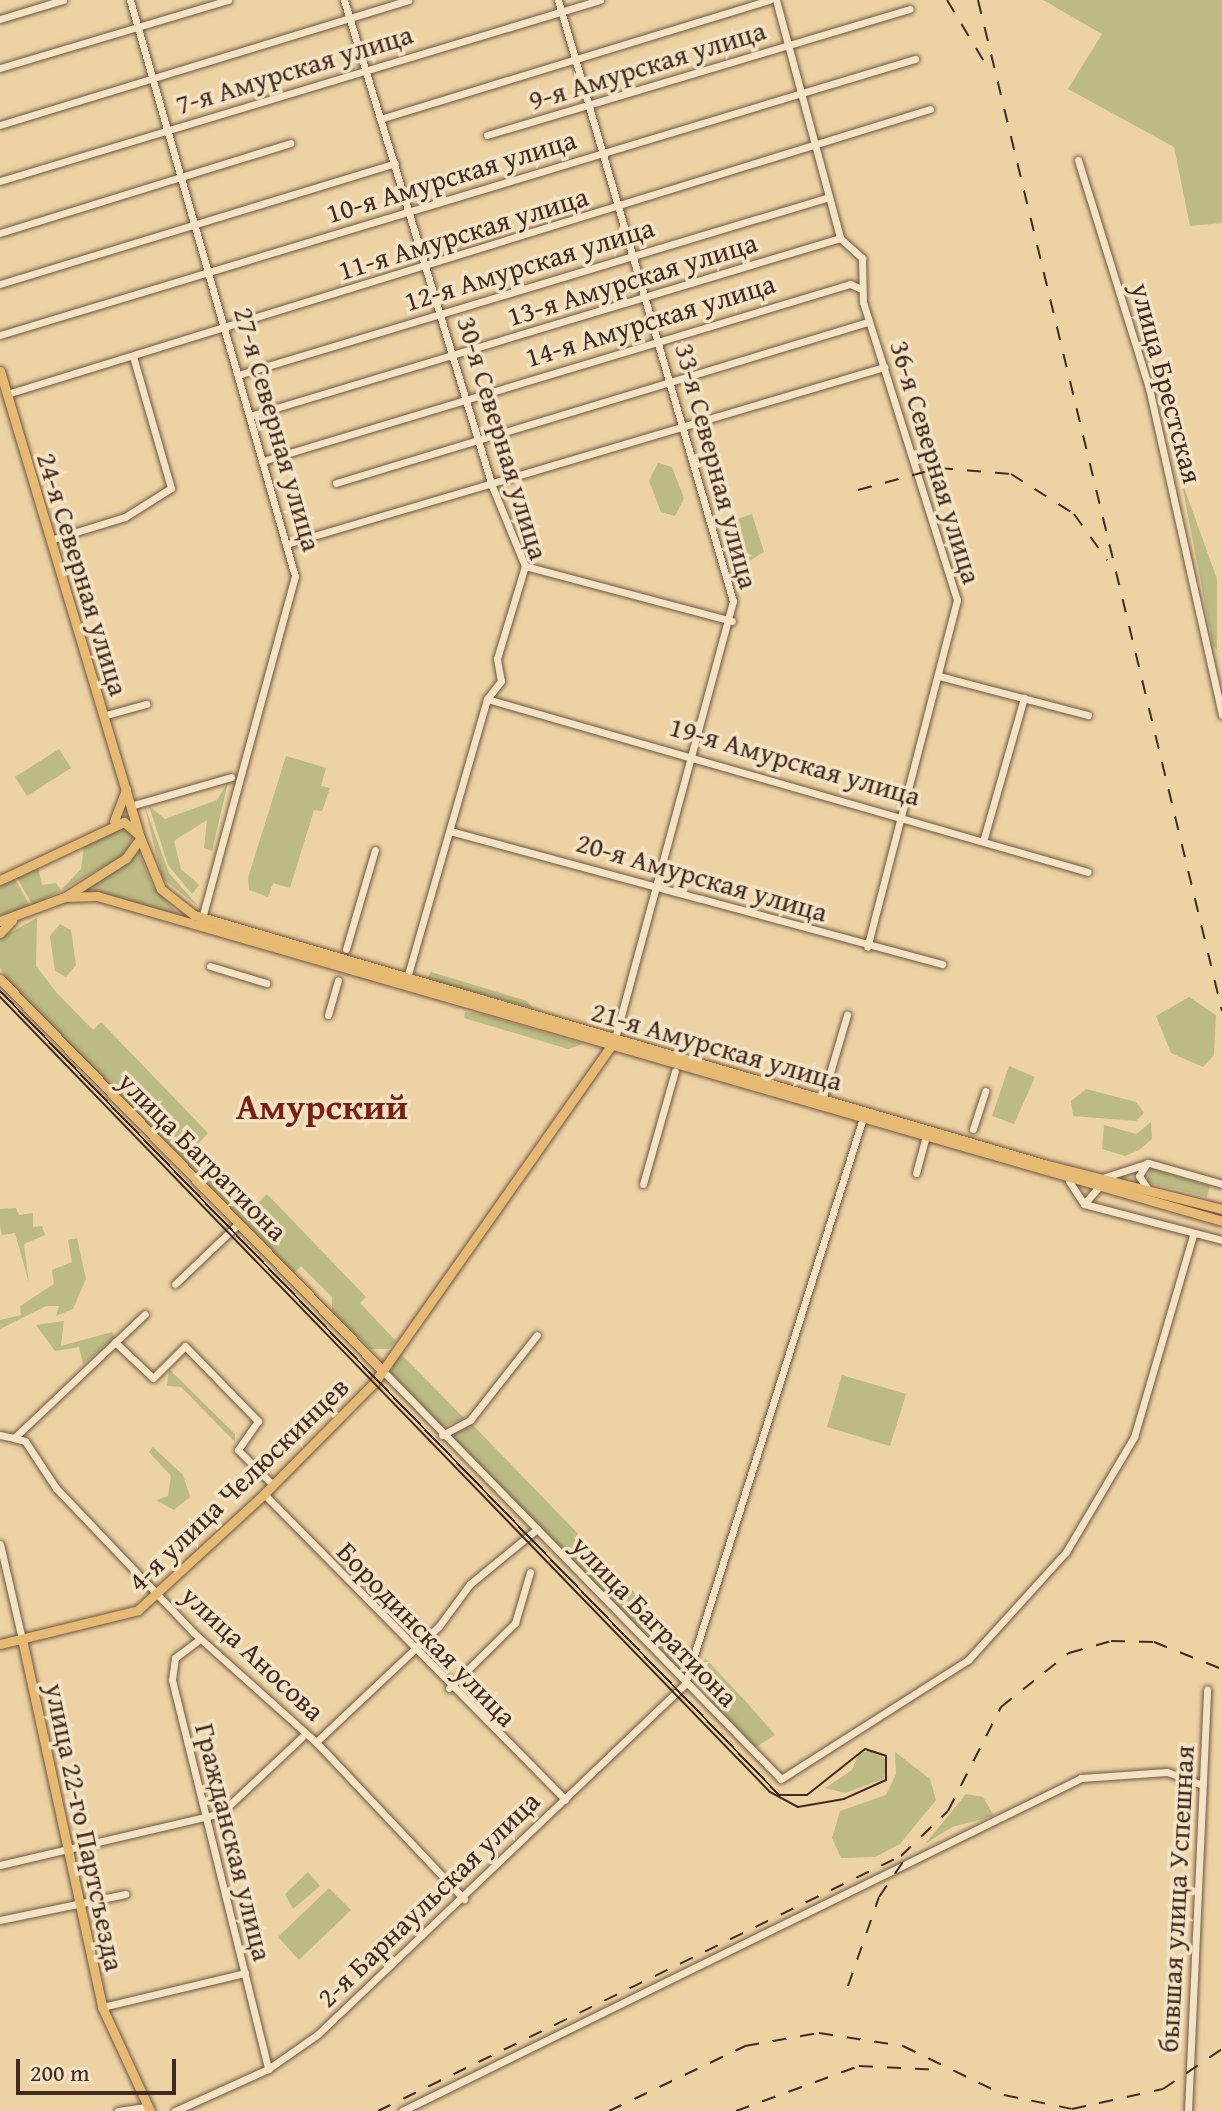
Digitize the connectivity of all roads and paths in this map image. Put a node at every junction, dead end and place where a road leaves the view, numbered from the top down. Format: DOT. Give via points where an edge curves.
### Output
graph roads {
  1 [pos="63,0"];
  2 [pos="130,0"];
  3 [pos="228,0"];
  4 [pos="344,0"];
  5 [pos="408,0"];
  6 [pos="558,0"];
  7 [pos="600,0"];
  8 [pos="769,0"];
  9 [pos="776,0"];
  10 [pos="910,9"];
  11 [pos="561,12"];
  12 [pos="349,17"];
  13 [pos="0,19"];
  14 [pos="138,27"];
  15 [pos="790,45"];
  16 [pos="575,59"];
  17 [pos="915,59"];
  18 [pos="0,68"];
  19 [pos="363,71"];
  20 [pos="153,78"];
  21 [pos="802,92"];
  22 [pos="589,106"];
  23 [pos="930,109"];
  24 [pos="380,119"];
  25 [pos="0,125"];
  26 [pos="168,130"];
  27 [pos="487,135"];
  28 [pos="290,143"];
  29 [pos="816,145"];
  30 [pos="604,153"];
  31 [pos="1078,160"];
  32 [pos="395,163"];
  33 [pos="182,176"];
  34 [pos="0,181"];
  35 [pos="829,197"];
  36 [pos="620,208"];
  37 [pos="410,212"];
  38 [pos="197,225"];
  39 [pos="0,233"];
  40 [pos="840,238"];
  41 [pos="634,255"];
  42 [pos="427,267"];
  43 [pos="210,271"];
  44 [pos="0,284"];
  45 [pos="861,289"];
  46 [pos="646,296"];
  47 [pos="441,313"];
  48 [pos="868,322"];
  49 [pos="227,327"];
  50 [pos="0,335"];
  51 [pos="659,339"];
  52 [pos="133,356"];
  53 [pos="453,357"];
  54 [pos="884,367"];
  55 [pos="0,371"];
  56 [pos="241,374"];
  57 [pos="672,383"];
  58 [pos="7,394"];
  59 [pos="466,398"];
  60 [pos="253,415"];
  61 [pos="685,427"];
  62 [pos="478,440"];
  63 [pos="266,460"];
  64 [pos="336,483"];
  65 [pos="492,486"];
  66 [pos="50,540"];
  67 [pos="290,543"];
  68 [pos="525,566"];
  69 [pos="732,621"];
  70 [pos="939,676"];
  71 [pos="1024,698"];
  72 [pos="487,699"];
  73 [pos="146,704"];
  74 [pos="1088,715"];
  75 [pos="1222,715"];
  76 [pos="103,716"];
  77 [pos="695,756"];
  78 [pos="231,777"];
  79 [pos="126,789"];
  80 [pos="134,805"];
  81 [pos="902,813"];
  82 [pos="114,821"];
  83 [pos="450,831"];
  84 [pos="140,837"];
  85 [pos="984,838"];
  86 [pos="375,850"];
  87 [pos="1088,872"];
  88 [pos="0,880"];
  89 [pos="658,888"];
  90 [pos="65,897"];
  91 [pos="12,920"];
  92 [pos="0,921"];
  93 [pos="200,922"];
  94 [pos="0,933"];
  95 [pos="867,947"];
  96 [pos="346,949"];
  97 [pos="942,964"];
  98 [pos="210,966"];
  99 [pos="407,978"];
  100 [pos="0,979"];
  101 [pos="338,980"];
  102 [pos="266,983"];
  103 [pos="328,1015"];
  104 [pos="847,1015"];
  105 [pos="614,1042"];
  106 [pos="676,1064"];
  107 [pos="985,1091"];
  108 [pos="822,1100"];
  109 [pos="863,1116"];
  110 [pos="973,1129"];
  111 [pos="925,1140"];
  112 [pos="1149,1163"];
  113 [pos="916,1173"];
  114 [pos="1093,1177"];
  115 [pos="1069,1181"];
  116 [pos="643,1184"];
  117 [pos="1222,1184"];
  118 [pos="1097,1189"];
  119 [pos="1152,1192"];
  120 [pos="1084,1204"];
  121 [pos="1222,1209"];
  122 [pos="1222,1221"];
  123 [pos="239,1223"];
  124 [pos="1193,1235"];
  125 [pos="1222,1240"];
  126 [pos="175,1284"];
  127 [pos="145,1314"];
  128 [pos="537,1335"];
  129 [pos="115,1342"];
  130 [pos="380,1368"];
  131 [pos="0,1435"];
  132 [pos="442,1435"];
  133 [pos="14,1438"];
  134 [pos="273,1485"];
  135 [pos="264,1494"];
  136 [pos="537,1529"];
  137 [pos="0,1544"];
  138 [pos="530,1572"];
  139 [pos="160,1595"];
  140 [pos="22,1639"];
  141 [pos="200,1639"];
  142 [pos="0,1644"];
  143 [pos="413,1651"];
  144 [pos="685,1684"];
  145 [pos="449,1688"];
  146 [pos="1207,1689"];
  147 [pos="302,1737"];
  148 [pos="316,1742"];
  149 [pos="1203,1785"];
  150 [pos="565,1799"];
  151 [pos="201,1817"];
  152 [pos="68,1849"];
  153 [pos="0,1865"];
  154 [pos="125,1894"];
  155 [pos="464,1899"];
  156 [pos="79,1903"];
  157 [pos="0,1920"];
  158 [pos="245,1973"];
  159 [pos="102,2007"];
  160 [pos="268,2069"];
  161 [pos="149,2109"];
  162 [pos="118,2111"];
  163 [pos="175,2111"];
  164 [pos="402,2111"];
  165 [pos="1188,2111"];
  1 -- 13 [label="street"];
  2 -- 14 [label="street, 27-я Северная улица"];
  3 -- 14 [label="street"];
  4 -- 12 [label="street, 30-я Северная улица"];
  5 -- 12 [label="street"];
  6 -- 11 [label="street, 33-я Северная улица"];
  7 -- 11 [label="street, 7-я Амурская улица"];
  8 -- 16 [label="street"];
  9 -- 15 [label="street, 36-я Северная улица"];
  10 -- 15 [label="street, 9-я Амурская улица"];
  11 -- 16 [label="street, 33-я Северная улица"];
  11 -- 19 [label="street, 7-я Амурская улица"];
  12 -- 19 [label="street, 30-я Северная улица"];
  12 -- 20 [label="street"];
  14 -- 18 [label="street"];
  14 -- 20 [label="street, 27-я Северная улица"];
  15 -- 21 [label="street, 36-я Северная улица"];
  15 -- 22 [label="street, 9-я Амурская улица"];
  16 -- 22 [label="street, 33-я Северная улица"];
  16 -- 24 [label="street"];
  17 -- 21 [label="street, 10-я Амурская улица"];
  19 -- 24 [label="street, 30-я Северная улица"];
  19 -- 26 [label="street, 7-я Амурская улица"];
  20 -- 25 [label="street"];
  20 -- 26 [label="street, 27-я Северная улица"];
  21 -- 29 [label="street, 36-я Северная улица"];
  21 -- 30 [label="street, 10-я Амурская улица"];
  22 -- 27 [label="street, 9-я Амурская улица"];
  22 -- 30 [label="street, 33-я Северная улица"];
  23 -- 29 [label="street, 11-я Амурская улица"];
  24 -- 32 [label="street, 30-я Северная улица"];
  26 -- 33 [label="street, 27-я Северная улица"];
  26 -- 34 [label="street, 7-я Амурская улица"];
  28 -- 33 [label="street"];
  29 -- 35 [label="street, 36-я Северная улица"];
  29 -- 36 [label="street, 11-я Амурская улица"];
  30 -- 36 [label="street, 33-я Северная улица"];
  30 -- 37 [label="street, 10-я Амурская улица"];
  31 -- 75 [label="street, улица Брестская" via="1152,401"];
  32 -- 37 [label="street, 30-я Северная улица"];
  32 -- 38 [label="street"];
  33 -- 38 [label="street, 27-я Северная улица"];
  33 -- 39 [label="street"];
  35 -- 40 [label="street, 36-я Северная улица"];
  35 -- 41 [label="street, 12-я Амурская улица"];
  36 -- 41 [label="street, 33-я Северная улица"];
  36 -- 42 [label="street, 11-я Амурская улица"];
  37 -- 42 [label="street, 30-я Северная улица"];
  37 -- 43 [label="street, 10-я Амурская улица"];
  38 -- 43 [label="street, 27-я Северная улица"];
  38 -- 44 [label="street"];
  40 -- 45 [label="street, 36-я Северная улица" via="862,258"];
  40 -- 46 [label="street, 13-я Амурская улица"];
  41 -- 46 [label="street, 33-я Северная улица"];
  41 -- 47 [label="street, 12-я Амурская улица"];
  42 -- 47 [label="street, 30-я Северная улица"];
  42 -- 49 [label="street, 11-я Амурская улица"];
  43 -- 49 [label="street, 27-я Северная улица"];
  43 -- 50 [label="street, 10-я Амурская улица"];
  45 -- 48 [label="street, 36-я Северная улица"];
  45 -- 51 [label="street, 14-я Амурская улица" via="850,284"];
  46 -- 51 [label="street, 33-я Северная улица"];
  46 -- 53 [label="street, 13-я Амурская улица"];
  47 -- 53 [label="street, 30-я Северная улица"];
  47 -- 56 [label="street, 12-я Амурская улица"];
  48 -- 54 [label="street, 36-я Северная улица"];
  48 -- 57 [label="street"];
  49 -- 52 [label="street, 11-я Амурская улица"];
  49 -- 56 [label="street, 27-я Северная улица"];
  51 -- 57 [label="street, 33-я Северная улица"];
  51 -- 59 [label="street, 14-я Амурская улица"];
  52 -- 58 [label="street, 11-я Амурская улица"];
  52 -- 66 [label="street" via="171,488 125,517"];
  53 -- 59 [label="street, 30-я Северная улица"];
  53 -- 60 [label="street, 13-я Амурская улица"];
  54 -- 61 [label="street"];
  54 -- 70 [label="street, 36-я Северная улица" via="957,600"];
  55 -- 58 [label="main road, 24-я Северная улица"];
  56 -- 60 [label="street, 27-я Северная улица"];
  57 -- 61 [label="street, 33-я Северная улица"];
  57 -- 62 [label="street"];
  58 -- 66 [label="main road, 24-я Северная улица"];
  59 -- 62 [label="street, 30-я Северная улица"];
  59 -- 63 [label="street, 14-я Амурская улица"];
  60 -- 63 [label="street, 27-я Северная улица"];
  61 -- 65 [label="street"];
  61 -- 69 [label="street, 33-я Северная улица" via="728,577"];
  62 -- 64 [label="street"];
  62 -- 65 [label="street, 30-я Северная улица"];
  63 -- 67 [label="street, 27-я Северная улица"];
  65 -- 67 [label="street"];
  65 -- 68 [label="street, 30-я Северная улица"];
  66 -- 76 [label="main road, 24-я Северная улица"];
  67 -- 93 [label="street, 27-я Северная улица" via="295,576 289,620"];
  68 -- 69 [label="street"];
  68 -- 72 [label="street, 30-я Северная улица" via="497,659 501,681"];
  69 -- 77 [label="street, 33-я Северная улица"];
  70 -- 71 [label="street"];
  70 -- 81 [label="street, 36-я Северная улица"];
  71 -- 74 [label="street"];
  71 -- 85 [label="street"];
  72 -- 77 [label="street, 19-я Амурская улица"];
  72 -- 83 [label="street, 30-я Северная улица"];
  73 -- 76 [label="street"];
  76 -- 79 [label="main road, 24-я Северная улица"];
  77 -- 81 [label="street, 19-я Амурская улица"];
  77 -- 89 [label="street, 33-я Северная улица"];
  78 -- 80 [label="street"];
  79 -- 80 [label="main road, 24-я Северная улица"];
  79 -- 82 [label="main road"];
  80 -- 84 [label="main road, 24-я Северная улица"];
  81 -- 85 [label="street, 19-я Амурская улица"];
  81 -- 95 [label="street, 36-я Северная улица"];
  82 -- 84 [label="main road"];
  82 -- 88 [label="main road"];
  83 -- 89 [label="street, 20-я Амурская улица"];
  83 -- 99 [label="street, 30-я Северная улица"];
  84 -- 90 [label="main road" via="120,863"];
  84 -- 93 [label="main road, 24-я Северная улица" via="161,889"];
  85 -- 87 [label="street, 19-я Амурская улица"];
  86 -- 96 [label="street"];
  89 -- 95 [label="street, 20-я Амурская улица"];
  89 -- 105 [label="street, 33-я Северная улица"];
  90 -- 91 [label="main road"];
  90 -- 93 [label="main road" via="97,896"];
  91 -- 92 [label="main road"];
  91 -- 94 [label="main road"];
  93 -- 99 [label="main road, 21-я Амурская улица"];
  93 -- 105 [label="main road, 21-я Амурская улица" via="211,930"];
  95 -- 97 [label="street, 20-я Амурская улица"];
  98 -- 102 [label="street"];
  99 -- 105 [label="main road, 21-я Амурская улица"];
  100 -- 123 [label="main road, улица Багратиона"];
  101 -- 103 [label="street"];
  104 -- 108 [label="street"];
  105 -- 106 [label="main road, 21-я Амурская улица"];
  105 -- 130 [label="main road, 4-я улица Челюскинцев"];
  106 -- 108 [label="main road, 21-я Амурская улица"];
  106 -- 109 [label="main road, 21-я Амурская улица"];
  106 -- 116 [label="street"];
  107 -- 110 [label="street"];
  108 -- 109 [label="main road, 21-я Амурская улица"];
  109 -- 111 [label="main road, 21-я Амурская улица"];
  109 -- 114 [label="main road, 21-я Амурская улица"];
  109 -- 144 [label="street"];
  111 -- 113 [label="street"];
  111 -- 115 [label="main road, 21-я Амурская улица"];
  112 -- 114 [label="street"];
  112 -- 117 [label="street"];
  112 -- 119 [label="street" via="1139,1176"];
  114 -- 119 [label="main road, 21-я Амурская улица"];
  115 -- 118 [label="main road, 21-я Амурская улица"];
  115 -- 120 [label="street"];
  118 -- 120 [label="street"];
  118 -- 122 [label="main road, 21-я Амурская улица"];
  119 -- 121 [label="main road, 21-я Амурская улица"];
  120 -- 124 [label="street"];
  123 -- 126 [label="street"];
  123 -- 130 [label="main road, улица Багратиона"];
  124 -- 125 [label="street"];
  124 -- 144 [label="street, улица Багратиона" via="1147,1399 1118,1468 1066,1552 989,1643 919,1696 781,1779"];
  127 -- 129 [label="street"];
  128 -- 132 [label="street" via="470,1420"];
  129 -- 133 [label="street"];
  129 -- 134 [label="street" via="153,1378 185,1346 258,1421 238,1450"];
  130 -- 132 [label="street, улица Багратиона"];
  130 -- 134 [label="main road, 4-я улица Челюскинцев"];
  131 -- 133 [label="street"];
  132 -- 136 [label="street, улица Багратиона"];
  133 -- 139 [label="street, улица Аносова" via="25,1441 56,1488"];
  134 -- 135 [label="main road, 4-я улица Челюскинцев"];
  135 -- 139 [label="main road, 4-я улица Челюскинцев"];
  135 -- 143 [label="street, Бородинская улица"];
  136 -- 143 [label="street" via="470,1584"];
  136 -- 144 [label="street, улица Багратиона"];
  137 -- 140 [label="street, улица 22-го Партсъезда"];
  138 -- 145 [label="street" via="524,1584 527,1597 515,1623"];
  139 -- 140 [label="main road, 4-я улица Челюскинцев" via="126,1615"];
  139 -- 141 [label="street, улица Аносова"];
  140 -- 142 [label="main road, 4-я улица Челюскинцев"];
  140 -- 152 [label="main road, улица 22-го Партсъезда"];
  141 -- 147 [label="street, улица Аносова"];
  141 -- 151 [label="street, Гражданская улица" via="175,1658 172,1680"];
  143 -- 145 [label="street, Бородинская улица"];
  143 -- 148 [label="street"];
  144 -- 150 [label="street, 2-я Барнаульская улица"];
  145 -- 150 [label="street, Бородинская улица"];
  146 -- 149 [label="street, бывшая улица Успешная"];
  147 -- 148 [label="street, улица Аносова"];
  147 -- 151 [label="street" via="221,1813"];
  148 -- 155 [label="street, улица Аносова"];
  149 -- 164 [label="street" via="1167,1772 1081,1778"];
  149 -- 165 [label="street, бывшая улица Успешная"];
  150 -- 155 [label="street, 2-я Барнаульская улица"];
  151 -- 152 [label="street"];
  151 -- 158 [label="street, Гражданская улица"];
  152 -- 153 [label="street"];
  152 -- 156 [label="main road, улица 22-го Партсъезда"];
  154 -- 156 [label="street"];
  155 -- 160 [label="street, 2-я Барнаульская улица" via="318,2034"];
  156 -- 157 [label="street"];
  156 -- 159 [label="main road, улица 22-го Партсъезда"];
  158 -- 159 [label="street"];
  158 -- 160 [label="street, Гражданская улица"];
  159 -- 161 [label="main road, улица 22-го Партсъезда"];
  160 -- 163 [label="street, 2-я Барнаульская улица"];
  161 -- 162 [label="street"];
}
